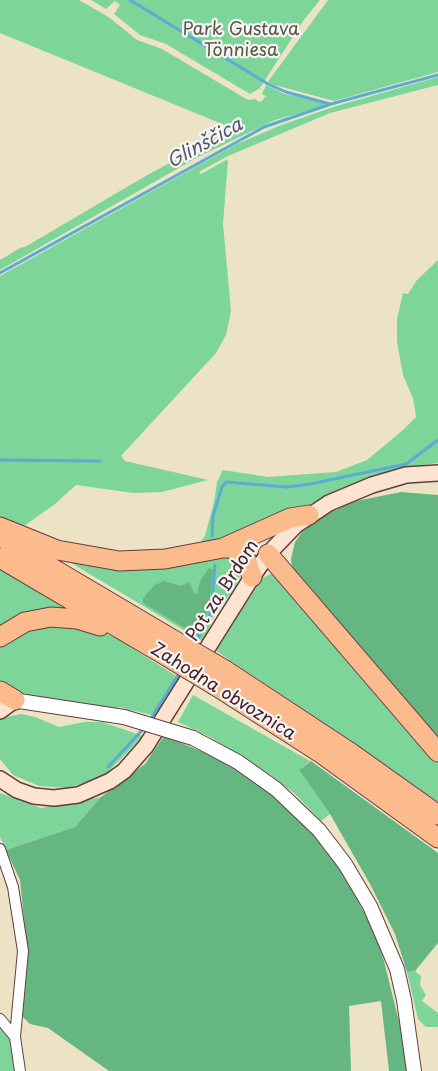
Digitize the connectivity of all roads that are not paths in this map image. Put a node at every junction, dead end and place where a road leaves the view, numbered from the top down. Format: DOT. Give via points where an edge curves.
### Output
graph roads {
  1 [pos="438,473"];
  2 [pos="309,514"];
  3 [pos="0,527"];
  4 [pos="0,538"];
  5 [pos="223,548"];
  6 [pos="268,554"];
  7 [pos="0,558"];
  8 [pos="252,577"];
  9 [pos="127,632"];
  10 [pos="0,637"];
  11 [pos="173,649"];
  12 [pos="220,678"];
  13 [pos="5,697"];
  14 [pos="0,711"];
  15 [pos="438,752"];
  16 [pos="0,779"];
  17 [pos="438,815"];
  18 [pos="438,838"];
  19 [pos="0,849"];
  20 [pos="0,1019"];
  21 [pos="15,1037"];
  22 [pos="20,1071"];
  23 [pos="414,1071"];
  1 -- 2 [label="main road, Pot za Brdom" via="389,479 339,498"];
  2 -- 5 [label="highway" via="290,518"];
  2 -- 6 [label="main road, Pot za Brdom"];
  3 -- 5 [label="highway" via="57,550 112,560 165,560"];
  4 -- 11 [label="highway, Zahodna obvoznica"];
  5 -- 8 [label="highway" via="232,548 244,556"];
  6 -- 8 [label="main road, Pot za Brdom"];
  6 -- 15 [label="highway"];
  7 -- 9 [label="highway, Zahodna obvoznica"];
  8 -- 16 [label="main road, Pot za Brdom" via="155,734 124,771 94,789 64,798 34,796"];
  9 -- 10 [label="highway" via="108,631 77,618 51,617 25,622"];
  9 -- 11 [label="highway, Zahodna obvoznica"];
  11 -- 12 [label="highway, Zahodna obvoznica, bridge"];
  12 -- 17 [label="highway, Zahodna obvoznica" via="351,753"];
  12 -- 18 [label="highway, Zahodna obvoznica"];
  13 -- 14 [label="main road"];
  13 -- 23 [label="street, bridge" via="124,717 193,738 232,759 276,789 319,830 345,864 370,906 397,969"];
  19 -- 21 [label="street" via="13,887 23,951"];
  20 -- 21 [label="street"];
  21 -- 22 [label="street"];
}
